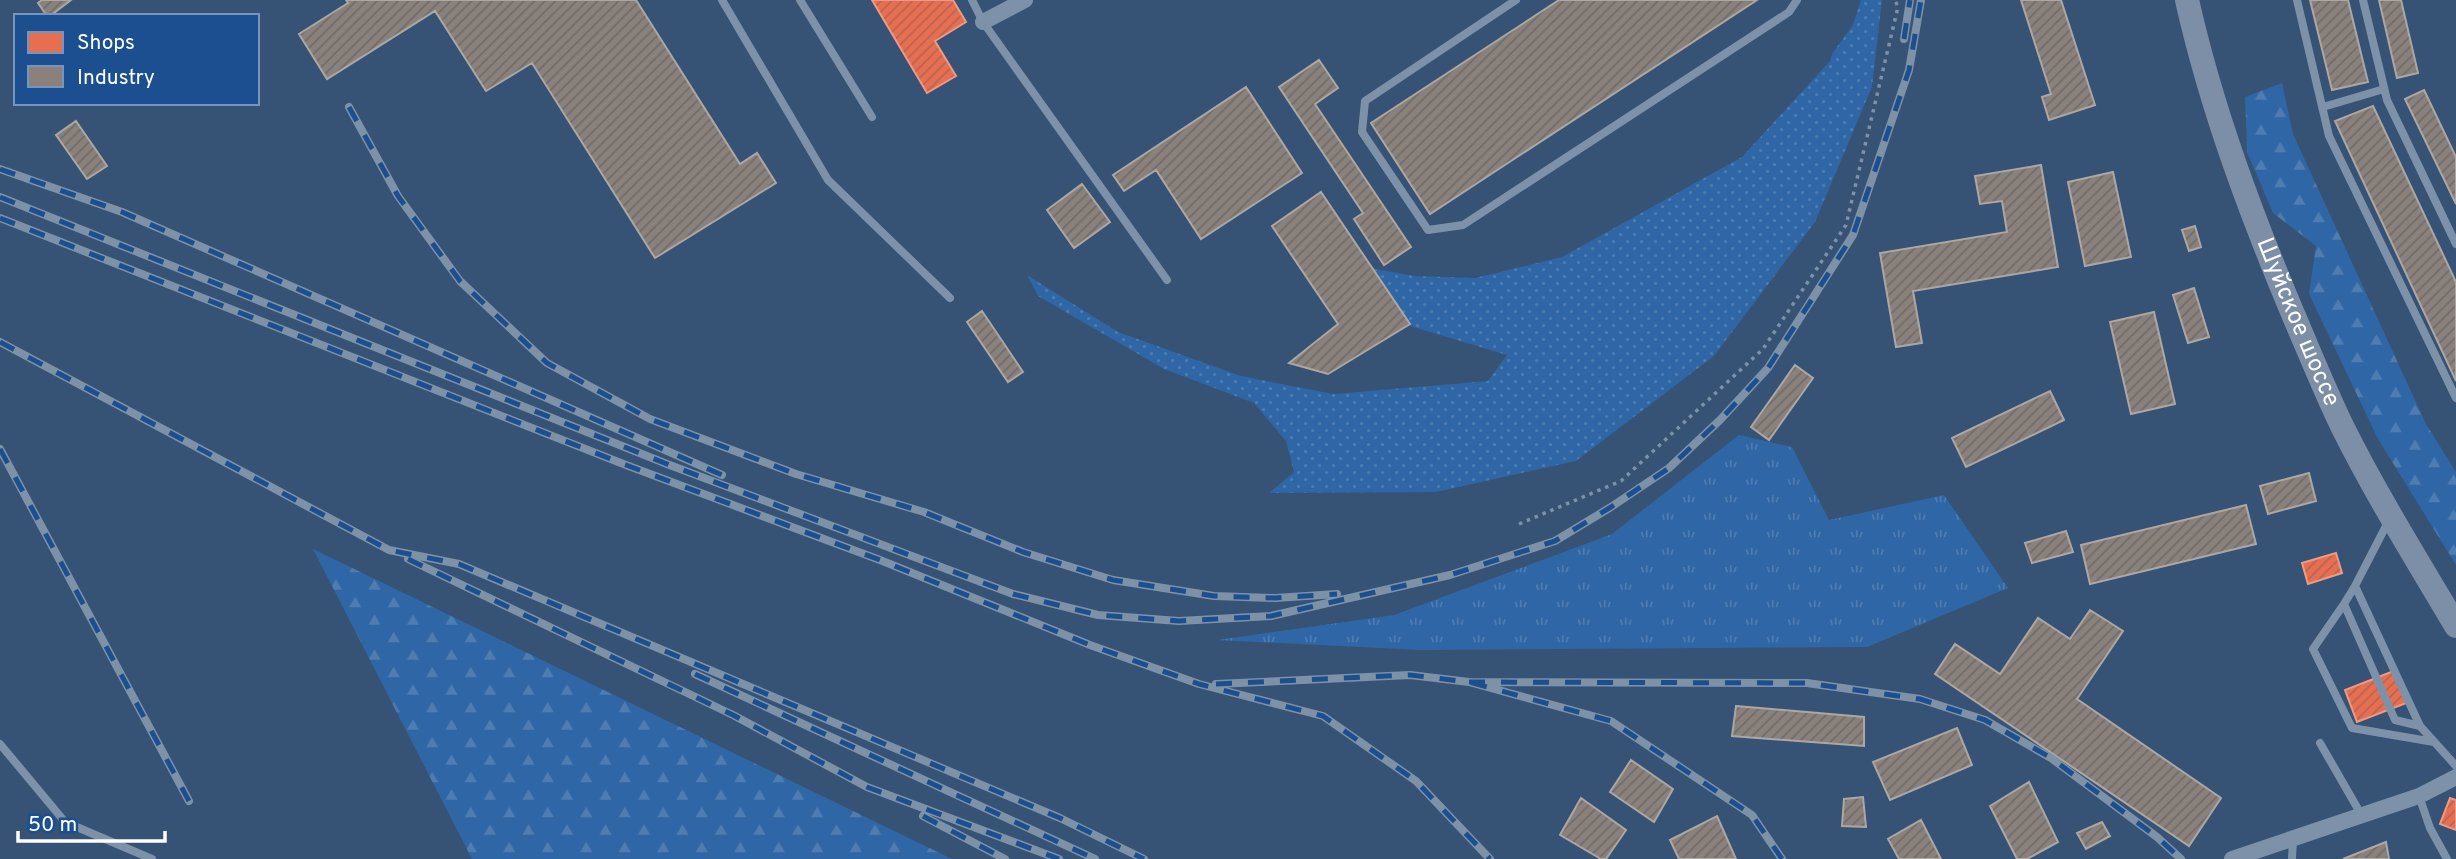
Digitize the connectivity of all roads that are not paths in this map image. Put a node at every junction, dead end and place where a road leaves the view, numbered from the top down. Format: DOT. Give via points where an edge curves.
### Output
graph roads {
  1 [pos="722,0"];
  2 [pos="800,0"];
  3 [pos="972,0"];
  4 [pos="1025,0"];
  5 [pos="1516,0"];
  6 [pos="1797,0"];
  7 [pos="2187,0"];
  8 [pos="2297,0"];
  9 [pos="2363,0"];
  10 [pos="983,22"];
  11 [pos="2384,89"];
  12 [pos="2323,107"];
  13 [pos="872,117"];
  14 [pos="2456,244"];
  15 [pos="1167,280"];
  16 [pos="950,298"];
  17 [pos="2456,398"];
  18 [pos="2391,517"];
  19 [pos="2355,586"];
  20 [pos="2344,604"];
  21 [pos="2456,626"];
  22 [pos="2420,726"];
  23 [pos="2434,742"];
  24 [pos="2320,743"];
  25 [pos="0,744"];
  26 [pos="2456,766"];
  27 [pos="2456,777"];
  28 [pos="2419,796"];
  29 [pos="2362,816"];
  30 [pos="2293,839"];
  31 [pos="152,859"];
  32 [pos="2232,859"];
  33 [pos="2292,859"];
  34 [pos="2447,859"];
  1 -- 16 [label="lane" via="828,180"];
  2 -- 13 [label="lane"];
  3 -- 10 [label="lane"];
  4 -- 10 [label="street"];
  5 -- 6 [label="lane" via="1365,102 1362,132 1427,230 1463,225 1789,12"];
  7 -- 18 [label="main road, Шуйское шоссе" via="2256,226 2343,426"];
  8 -- 12 [label="lane"];
  9 -- 11 [label="lane"];
  10 -- 15 [label="lane"];
  11 -- 12 [label="lane"];
  11 -- 14 [label="lane"];
  12 -- 17 [label="lane" via="2329,136"];
  18 -- 19 [label="lane"];
  18 -- 21 [label="main road, Шуйское шоссе"];
  19 -- 20 [label="lane"];
  19 -- 22 [label="lane"];
  20 -- 22 [label="lane" via="2395,720"];
  20 -- 23 [label="lane" via="2313,649 2352,728"];
  22 -- 23 [label="lane"];
  23 -- 26 [label="lane"];
  24 -- 29 [label="lane"];
  25 -- 31 [label="lane" via="65,822"];
  27 -- 28 [label="street"];
  28 -- 29 [label="street"];
  28 -- 34 [label="lane"];
  29 -- 30 [label="street"];
  30 -- 32 [label="street"];
  30 -- 33 [label="lane"];
}
